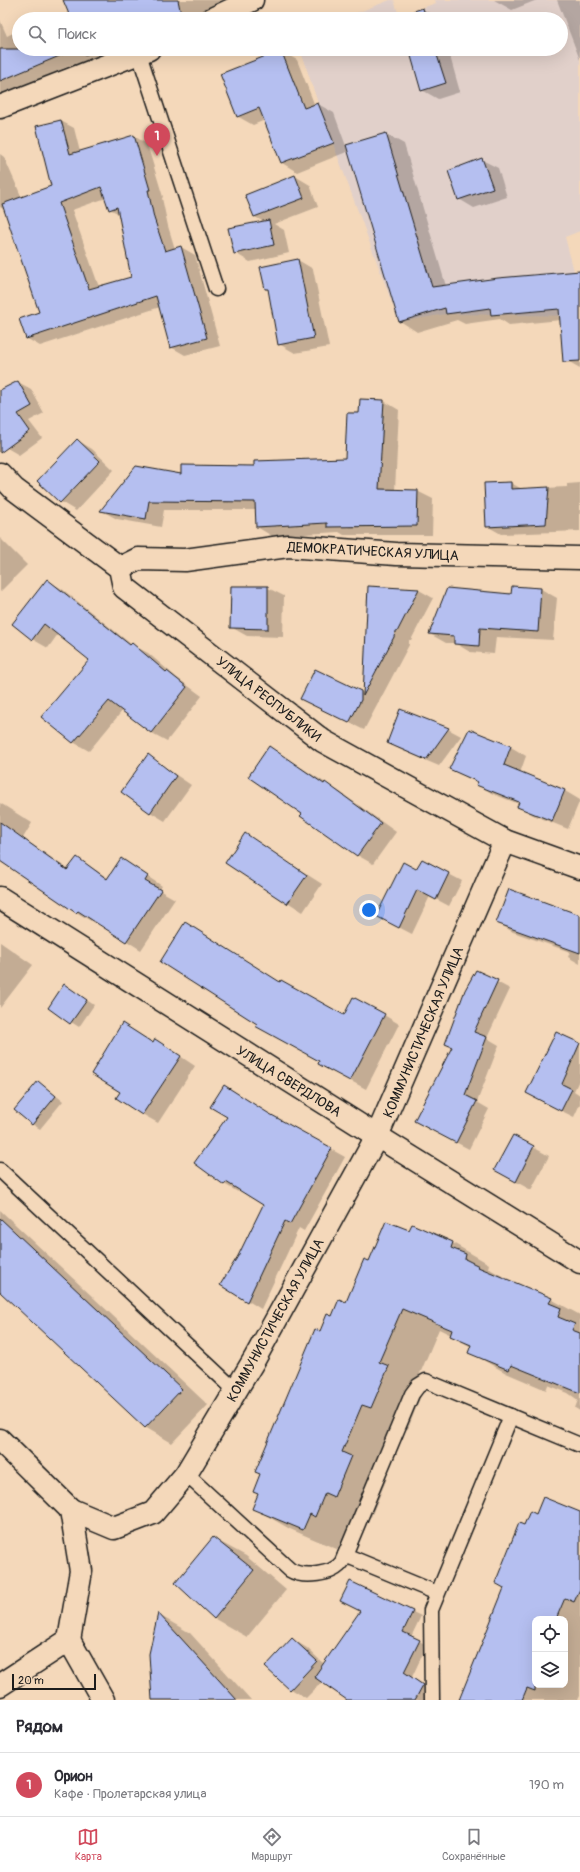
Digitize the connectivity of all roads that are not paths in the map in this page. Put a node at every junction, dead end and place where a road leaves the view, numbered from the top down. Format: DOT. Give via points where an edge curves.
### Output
graph roads {
  1 [pos="252,0"];
  2 [pos="227,12"];
  3 [pos="134,56"];
  4 [pos="145,56"];
  5 [pos="0,107"];
  6 [pos="216,289"];
  7 [pos="0,474"];
  8 [pos="580,558"];
  9 [pos="120,568"];
  10 [pos="505,841"];
  11 [pos="580,868"];
  12 [pos="0,898"];
  13 [pos="377,1136"];
  14 [pos="0,1170"];
  15 [pos="580,1262"];
  16 [pos="236,1391"];
  17 [pos="511,1416"];
  18 [pos="0,1440"];
  19 [pos="580,1445"];
  20 [pos="186,1474"];
  21 [pos="71,1510"];
  22 [pos="345,1555"];
  23 [pos="437,1593"];
  24 [pos="69,1640"];
  25 [pos="0,1685"];
  26 [pos="103,1700"];
  27 [pos="432,1700"];
  1 -- 2 [label="street"];
  3 -- 5 [label="street"];
  4 -- 6 [label="lane"];
  7 -- 9 [label="street" via="14,489"];
  8 -- 9 [label="street, ДЕМОКРАТИЧЕСКАЯ УЛИЦА" via="396,554 288,546 185,560 138,559"];
  9 -- 10 [label="street, УЛИЦА РЕСПУБЛИКИ" via="124,587 323,741"];
  10 -- 11 [label="street, УЛИЦА РЕСПУБЛИКИ"];
  10 -- 13 [label="street, КОММУНИСТИЧЕСКАЯ УЛИЦА"];
  12 -- 13 [label="street, УЛИЦА СВЕРДЛОВА"];
  13 -- 15 [label="street, УЛИЦА СВЕРДЛОВА"];
  13 -- 16 [label="street, КОММУНИСТИЧЕСКАЯ УЛИЦА"];
  14 -- 16 [label="lane"];
  16 -- 20 [label="street, КОММУНИСТИЧЕСКАЯ УЛИЦА"];
  17 -- 19 [label="lane"];
  17 -- 22 [label="lane" via="426,1381 418,1386 412,1394"];
  17 -- 23 [label="lane"];
  18 -- 21 [label="street"];
  20 -- 21 [label="street, КОММУНИСТИЧЕСКАЯ УЛИЦА" via="153,1513 114,1528"];
  20 -- 22 [label="lane" via="295,1572 306,1574 334,1570 339,1567"];
  21 -- 24 [label="street" via="81,1572"];
  22 -- 23 [label="lane"];
  23 -- 27 [label="lane" via="430,1617"];
  24 -- 25 [label="street"];
  24 -- 26 [label="street"];
}
